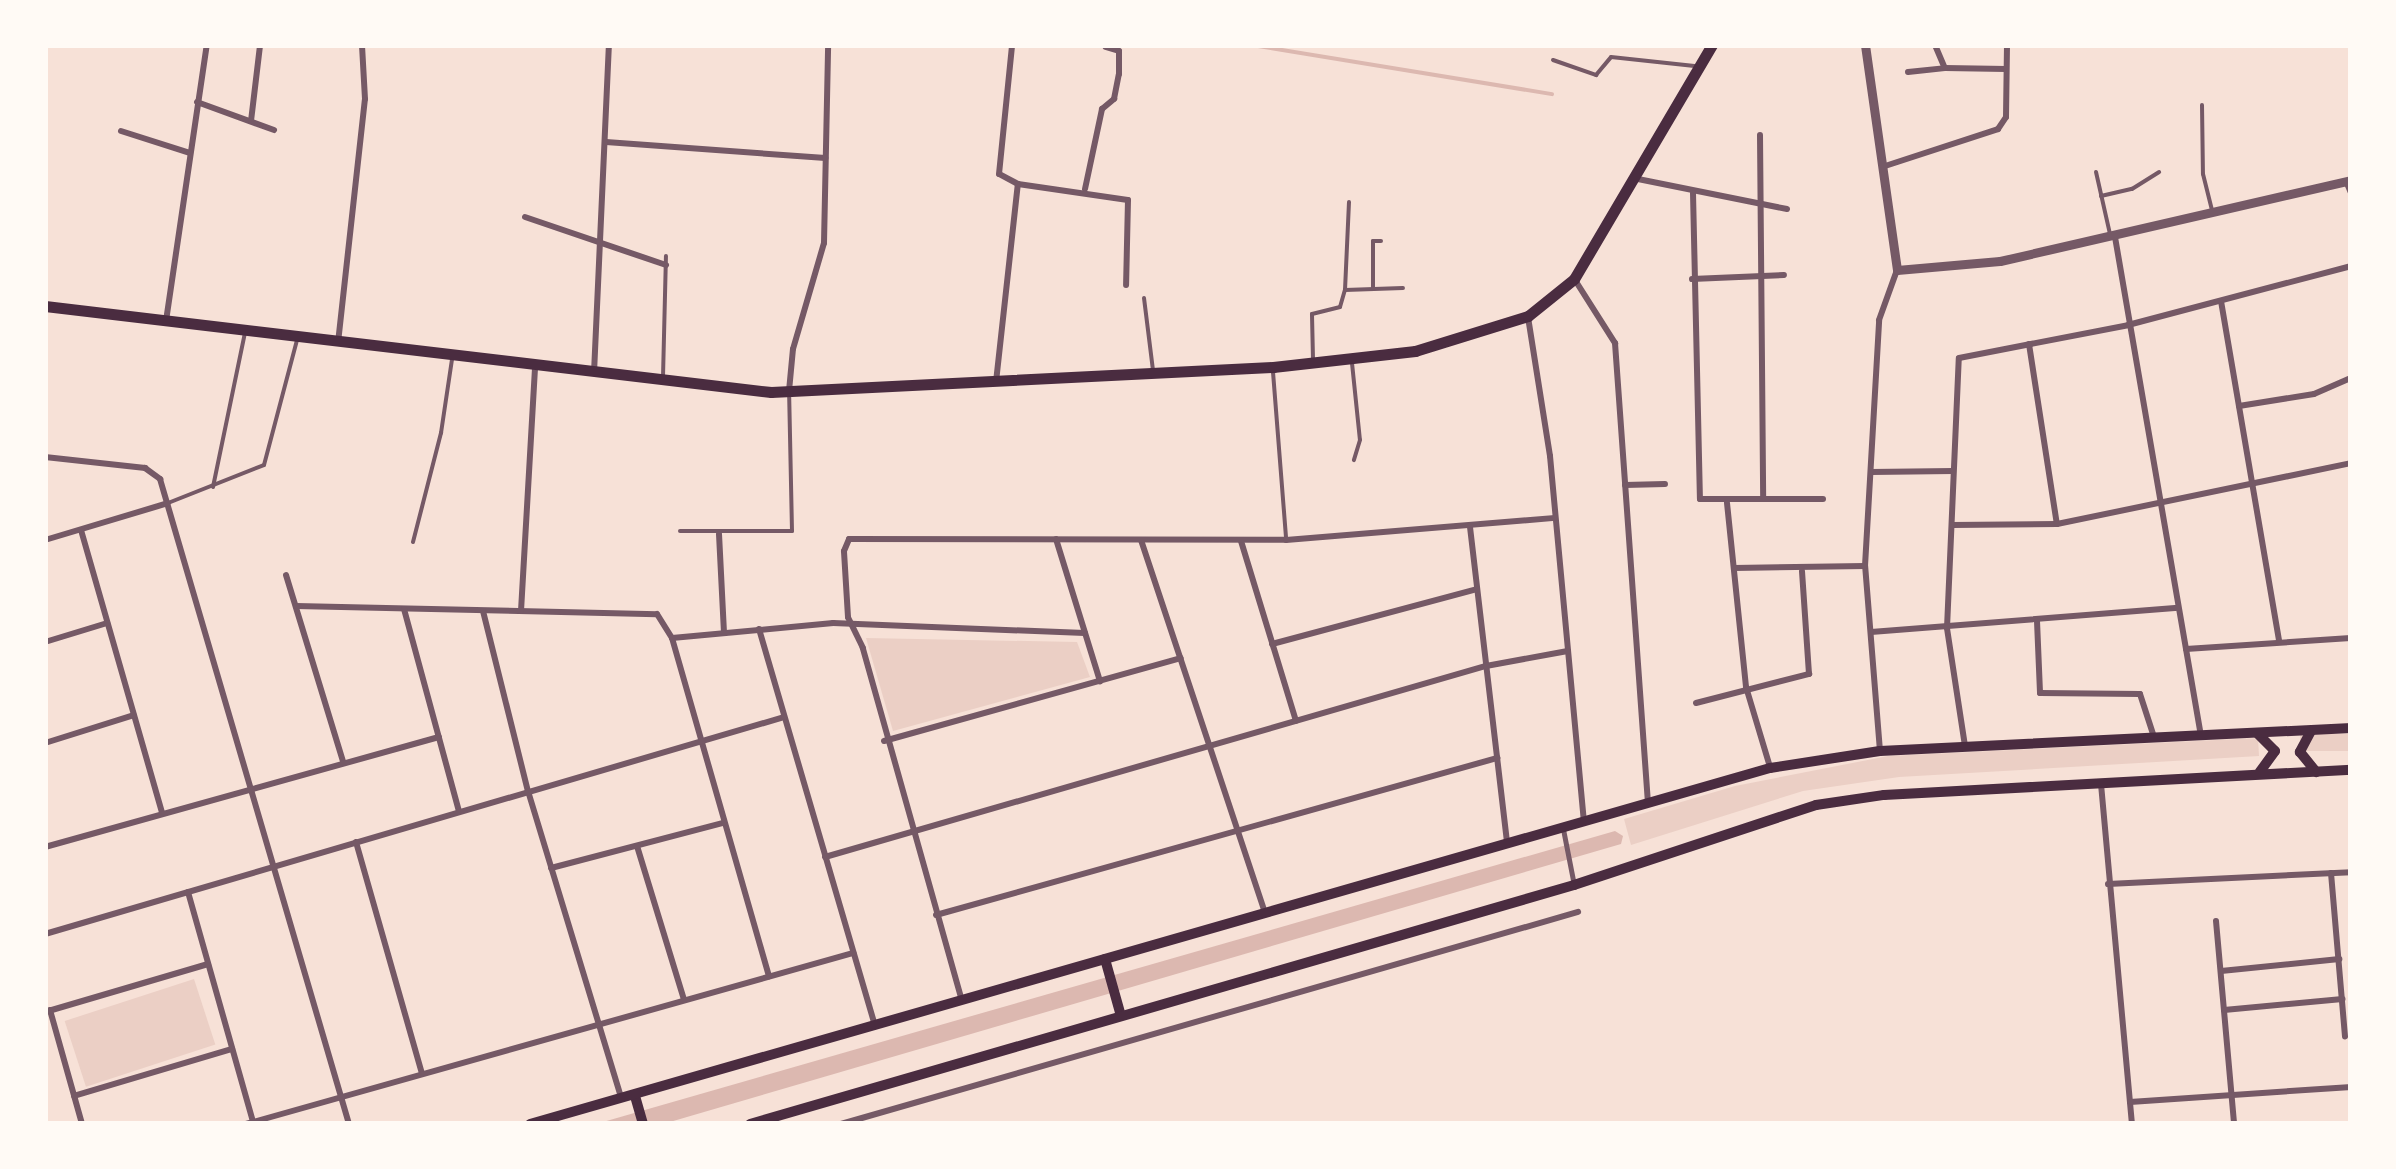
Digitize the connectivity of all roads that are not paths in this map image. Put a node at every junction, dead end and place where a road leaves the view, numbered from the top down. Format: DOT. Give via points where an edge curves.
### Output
graph roads {
  1 [pos="207,45"];
  2 [pos="260,45"];
  3 [pos="362,45"];
  4 [pos="609,45"];
  5 [pos="828,45"];
  6 [pos="1012,45"];
  7 [pos="1712,45"];
  8 [pos="1865,45"];
  9 [pos="1935,45"];
  10 [pos="2008,45"];
  11 [pos="1106,47"];
  12 [pos="1554,60"];
  13 [pos="1700,67"];
  14 [pos="1945,68"];
  15 [pos="2007,69"];
  16 [pos="1908,72"];
  17 [pos="197,102"];
  18 [pos="2202,105"];
  19 [pos="250,121"];
  20 [pos="274,130"];
  21 [pos="121,131"];
  22 [pos="1760,134"];
  23 [pos="606,142"];
  24 [pos="190,153"];
  25 [pos="825,158"];
  26 [pos="1882,168"];
  27 [pos="2096,172"];
  28 [pos="2158,172"];
  29 [pos="1638,179"];
  30 [pos="2348,180"];
  31 [pos="1018,184"];
  32 [pos="1085,189"];
  33 [pos="1693,193"];
  34 [pos="2351,193"];
  35 [pos="2101,196"];
  36 [pos="1348,202"];
  37 [pos="1762,206"];
  38 [pos="1787,210"];
  39 [pos="2214,213"];
  40 [pos="525,216"];
  41 [pos="2113,238"];
  42 [pos="1380,241"];
  43 [pos="603,246"];
  44 [pos="666,261"];
  45 [pos="2351,266"];
  46 [pos="1897,270"];
  47 [pos="1784,275"];
  48 [pos="1758,277"];
  49 [pos="1574,279"];
  50 [pos="1692,280"];
  51 [pos="1126,285"];
  52 [pos="1373,288"];
  53 [pos="1403,288"];
  54 [pos="1345,290"];
  55 [pos="1144,298"];
  56 [pos="2222,301"];
  57 [pos="45,306"];
  58 [pos="1528,316"];
  59 [pos="166,321"];
  60 [pos="2128,325"];
  61 [pos="245,332"];
  62 [pos="297,340"];
  63 [pos="2028,344"];
  64 [pos="338,345"];
  65 [pos="452,359"];
  66 [pos="1352,359"];
  67 [pos="1313,363"];
  68 [pos="535,368"];
  69 [pos="1273,368"];
  70 [pos="1154,374"];
  71 [pos="594,375"];
  72 [pos="2351,378"];
  73 [pos="663,382"];
  74 [pos="996,383"];
  75 [pos="789,392"];
  76 [pos="2239,406"];
  77 [pos="45,457"];
  78 [pos="1354,460"];
  79 [pos="2351,464"];
  80 [pos="1952,470"];
  81 [pos="1872,472"];
  82 [pos="1665,484"];
  83 [pos="1625,486"];
  84 [pos="2253,486"];
  85 [pos="212,487"];
  86 [pos="1762,499"];
  87 [pos="1824,499"];
  88 [pos="168,503"];
  89 [pos="1727,503"];
  90 [pos="2162,504"];
  91 [pos="1555,518"];
  92 [pos="2058,524"];
  93 [pos="1952,526"];
  94 [pos="1470,528"];
  95 [pos="81,530"];
  96 [pos="680,531"];
  97 [pos="719,534"];
  98 [pos="45,540"];
  99 [pos="1056,540"];
  100 [pos="1141,540"];
  101 [pos="1286,540"];
  102 [pos="1241,541"];
  103 [pos="413,542"];
  104 [pos="1865,566"];
  105 [pos="1734,568"];
  106 [pos="1802,572"];
  107 [pos="286,576"];
  108 [pos="1477,589"];
  109 [pos="296,606"];
  110 [pos="404,608"];
  111 [pos="2178,608"];
  112 [pos="482,611"];
  113 [pos="521,611"];
  114 [pos="2036,621"];
  115 [pos="107,624"];
  116 [pos="850,624"];
  117 [pos="1947,628"];
  118 [pos="759,629"];
  119 [pos="724,632"];
  120 [pos="1871,632"];
  121 [pos="1085,633"];
  122 [pos="672,638"];
  123 [pos="2351,638"];
  124 [pos="45,642"];
  125 [pos="2279,642"];
  126 [pos="1272,644"];
  127 [pos="2186,649"];
  128 [pos="1568,652"];
  129 [pos="1181,658"];
  130 [pos="1486,666"];
  131 [pos="1100,681"];
  132 [pos="1746,688"];
  133 [pos="1696,703"];
  134 [pos="134,715"];
  135 [pos="784,717"];
  136 [pos="1296,721"];
  137 [pos="2351,728"];
  138 [pos="2312,730"];
  139 [pos="2255,733"];
  140 [pos="2201,736"];
  141 [pos="439,737"];
  142 [pos="2155,738"];
  143 [pos="702,740"];
  144 [pos="884,741"];
  145 [pos="45,743"];
  146 [pos="1210,746"];
  147 [pos="1966,746"];
  148 [pos="1880,751"];
  149 [pos="1497,758"];
  150 [pos="343,762"];
  151 [pos="1770,768"];
  152 [pos="2351,770"];
  153 [pos="2316,772"];
  154 [pos="2255,775"];
  155 [pos="2101,784"];
  156 [pos="252,788"];
  157 [pos="528,791"];
  158 [pos="1648,803"];
  159 [pos="460,812"];
  160 [pos="162,813"];
  161 [pos="1584,822"];
  162 [pos="722,823"];
  163 [pos="1237,828"];
  164 [pos="1564,831"];
  165 [pos="912,833"];
  166 [pos="356,842"];
  167 [pos="1507,844"];
  168 [pos="637,846"];
  169 [pos="45,848"];
  170 [pos="825,858"];
  171 [pos="275,866"];
  172 [pos="551,868"];
  173 [pos="2351,872"];
  174 [pos="2331,873"];
  175 [pos="1573,878"];
  176 [pos="2108,884"];
  177 [pos="188,892"];
  178 [pos="1578,912"];
  179 [pos="1265,913"];
  180 [pos="936,914"];
  181 [pos="2216,921"];
  182 [pos="45,934"];
  183 [pos="853,953"];
  184 [pos="2338,959"];
  185 [pos="208,964"];
  186 [pos="1106,964"];
  187 [pos="2221,971"];
  188 [pos="769,976"];
  189 [pos="2342,999"];
  190 [pos="684,1000"];
  191 [pos="962,1002"];
  192 [pos="2224,1010"];
  193 [pos="48,1011"];
  194 [pos="1120,1011"];
  195 [pos="595,1024"];
  196 [pos="875,1026"];
  197 [pos="2345,1036"];
  198 [pos="232,1049"];
  199 [pos="422,1074"];
  200 [pos="2351,1087"];
  201 [pos="74,1096"];
  202 [pos="635,1096"];
  203 [pos="2232,1097"];
  204 [pos="342,1098"];
  205 [pos="621,1100"];
  206 [pos="2130,1102"];
  207 [pos="250,1123"];
  208 [pos="82,1124"];
  209 [pos="349,1124"];
  210 [pos="530,1124"];
  211 [pos="643,1124"];
  212 [pos="750,1124"];
  213 [pos="841,1124"];
  214 [pos="2132,1124"];
  215 [pos="2234,1124"];
  1 -- 17 [label="street"];
  2 -- 19 [label="street"];
  3 -- 64 [label="street" via="365,99"];
  4 -- 23 [label="street"];
  5 -- 25 [label="street"];
  6 -- 31 [label="street" via="999,174"];
  7 -- 13 [label="main road"];
  8 -- 26 [label="street"];
  9 -- 14 [label="street"];
  10 -- 15 [label="street"];
  11 -- 32 [label="street" via="1119,51 1119,74 1114,98 1102,110"];
  12 -- 13 [label="lane" via="1596,75 1611,58"];
  13 -- 29 [label="main road"];
  14 -- 15 [label="street"];
  14 -- 16 [label="street"];
  15 -- 26 [label="street" via="2006,118 1998,129"];
  17 -- 19 [label="street"];
  17 -- 24 [label="street"];
  18 -- 39 [label="lane" via="2203,174"];
  19 -- 20 [label="street"];
  21 -- 24 [label="street"];
  22 -- 37 [label="street"];
  23 -- 25 [label="street"];
  23 -- 43 [label="street"];
  24 -- 59 [label="street"];
  25 -- 75 [label="street" via="824,243 792,349"];
  26 -- 46 [label="street"];
  27 -- 35 [label="lane"];
  28 -- 35 [label="lane" via="2132,189"];
  29 -- 33 [label="street"];
  29 -- 49 [label="main road"];
  30 -- 34 [label="street"];
  30 -- 39 [label="street"];
  31 -- 32 [label="street"];
  31 -- 74 [label="street"];
  32 -- 51 [label="street" via="1128,200"];
  33 -- 37 [label="street"];
  33 -- 50 [label="street"];
  35 -- 41 [label="lane"];
  36 -- 54 [label="lane"];
  37 -- 38 [label="street"];
  37 -- 48 [label="street"];
  39 -- 41 [label="street"];
  40 -- 43 [label="street"];
  41 -- 46 [label="street" via="2000,260"];
  41 -- 60 [label="street"];
  42 -- 52 [label="lane" via="1372,241"];
  43 -- 44 [label="street"];
  43 -- 71 [label="street"];
  44 -- 73 [label="lane"];
  45 -- 56 [label="street"];
  46 -- 81 [label="street" via="1879,320"];
  47 -- 48 [label="street"];
  48 -- 50 [label="street"];
  48 -- 86 [label="street"];
  49 -- 58 [label="main road"];
  49 -- 83 [label="street" via="1614,336"];
  50 -- 89 [label="street" via="1700,498"];
  52 -- 53 [label="lane"];
  52 -- 54 [label="lane"];
  54 -- 67 [label="lane" via="1340,307 1310,319"];
  55 -- 70 [label="lane"];
  56 -- 60 [label="street"];
  56 -- 76 [label="street"];
  57 -- 59 [label="main road"];
  58 -- 66 [label="main road" via="1415,351"];
  58 -- 91 [label="street"];
  59 -- 61 [label="main road"];
  60 -- 63 [label="street"];
  60 -- 90 [label="street"];
  61 -- 62 [label="main road"];
  61 -- 85 [label="lane"];
  62 -- 64 [label="main road"];
  62 -- 85 [label="lane" via="264,465"];
  63 -- 80 [label="street" via="1959,358"];
  63 -- 92 [label="street"];
  64 -- 65 [label="main road"];
  65 -- 68 [label="main road"];
  65 -- 103 [label="lane"];
  66 -- 67 [label="main road"];
  66 -- 78 [label="lane" via="1360,440"];
  67 -- 69 [label="main road"];
  68 -- 71 [label="main road"];
  68 -- 113 [label="street"];
  69 -- 70 [label="main road"];
  69 -- 101 [label="lane"];
  70 -- 74 [label="main road"];
  71 -- 73 [label="main road"];
  72 -- 76 [label="street" via="2314,394"];
  73 -- 75 [label="main road"];
  74 -- 75 [label="main road"];
  75 -- 97 [label="lane" via="792,531"];
  76 -- 84 [label="street"];
  77 -- 88 [label="street" via="150,470"];
  79 -- 84 [label="street"];
  80 -- 81 [label="street"];
  80 -- 93 [label="street"];
  81 -- 104 [label="street"];
  82 -- 83 [label="street"];
  83 -- 158 [label="street"];
  84 -- 90 [label="street"];
  84 -- 125 [label="street"];
  85 -- 88 [label="lane"];
  86 -- 87 [label="street"];
  86 -- 89 [label="street"];
  88 -- 95 [label="street"];
  88 -- 156 [label="street"];
  89 -- 105 [label="street"];
  90 -- 92 [label="street"];
  90 -- 111 [label="street"];
  91 -- 94 [label="street"];
  91 -- 128 [label="street"];
  92 -- 93 [label="street"];
  93 -- 117 [label="street"];
  94 -- 101 [label="street"];
  94 -- 108 [label="street"];
  95 -- 98 [label="street"];
  95 -- 115 [label="street"];
  96 -- 97 [label="lane"];
  97 -- 119 [label="street"];
  99 -- 100 [label="street"];
  99 -- 116 [label="street" via="850,539 844,552"];
  99 -- 121 [label="street"];
  100 -- 102 [label="street"];
  100 -- 129 [label="street"];
  101 -- 102 [label="street"];
  102 -- 126 [label="street"];
  104 -- 106 [label="street"];
  104 -- 120 [label="street"];
  105 -- 106 [label="street"];
  105 -- 132 [label="street"];
  106 -- 132 [label="street" via="1808,674"];
  107 -- 109 [label="street"];
  108 -- 126 [label="street"];
  108 -- 130 [label="street"];
  109 -- 110 [label="street"];
  109 -- 150 [label="street"];
  110 -- 112 [label="street"];
  110 -- 141 [label="street"];
  111 -- 114 [label="street"];
  111 -- 127 [label="street"];
  112 -- 113 [label="street"];
  112 -- 157 [label="street"];
  113 -- 122 [label="street" via="657,614"];
  114 -- 117 [label="street"];
  114 -- 142 [label="street" via="2040,693 2140,694"];
  115 -- 124 [label="street"];
  115 -- 134 [label="street"];
  116 -- 118 [label="street"];
  116 -- 121 [label="street"];
  116 -- 144 [label="street" via="863,648"];
  117 -- 120 [label="street"];
  117 -- 147 [label="street"];
  118 -- 119 [label="street"];
  118 -- 135 [label="street"];
  119 -- 122 [label="street"];
  120 -- 148 [label="street"];
  121 -- 131 [label="street"];
  122 -- 143 [label="street"];
  123 -- 125 [label="street"];
  125 -- 127 [label="street"];
  126 -- 136 [label="street"];
  127 -- 140 [label="street"];
  128 -- 130 [label="street"];
  128 -- 161 [label="street"];
  129 -- 131 [label="street"];
  129 -- 146 [label="street"];
  130 -- 136 [label="street"];
  130 -- 149 [label="street"];
  131 -- 144 [label="street"];
  132 -- 133 [label="street"];
  132 -- 151 [label="street"];
  134 -- 145 [label="street"];
  134 -- 160 [label="street"];
  135 -- 143 [label="street"];
  135 -- 170 [label="street"];
  136 -- 146 [label="street"];
  137 -- 138 [label="main road"];
  138 -- 139 [label="main road"];
  138 -- 153 [label="main road" via="2300,752"];
  139 -- 140 [label="main road"];
  139 -- 154 [label="main road" via="2275,751"];
  140 -- 142 [label="main road"];
  141 -- 150 [label="street"];
  141 -- 159 [label="street"];
  142 -- 147 [label="main road"];
  143 -- 157 [label="street"];
  143 -- 162 [label="street"];
  144 -- 165 [label="street"];
  146 -- 163 [label="street"];
  146 -- 165 [label="street"];
  147 -- 148 [label="main road"];
  148 -- 151 [label="main road"];
  149 -- 163 [label="street"];
  149 -- 167 [label="street"];
  150 -- 156 [label="street"];
  151 -- 158 [label="main road"];
  152 -- 153 [label="main road"];
  153 -- 154 [label="main road"];
  154 -- 155 [label="main road"];
  155 -- 175 [label="main road" via="1816,805"];
  155 -- 176 [label="street"];
  156 -- 160 [label="street"];
  156 -- 171 [label="street"];
  157 -- 159 [label="street"];
  157 -- 172 [label="street"];
  158 -- 161 [label="main road"];
  159 -- 166 [label="street"];
  160 -- 169 [label="street"];
  161 -- 164 [label="main road"];
  162 -- 168 [label="street"];
  162 -- 188 [label="street"];
  163 -- 179 [label="street"];
  163 -- 180 [label="street"];
  164 -- 167 [label="main road"];
  164 -- 175 [label="street"];
  165 -- 170 [label="street"];
  165 -- 180 [label="street"];
  166 -- 171 [label="street"];
  166 -- 199 [label="street"];
  167 -- 179 [label="main road"];
  168 -- 172 [label="street"];
  168 -- 190 [label="street"];
  170 -- 183 [label="street"];
  171 -- 177 [label="street"];
  171 -- 204 [label="street"];
  172 -- 195 [label="street"];
  173 -- 174 [label="street"];
  174 -- 176 [label="street"];
  174 -- 184 [label="street"];
  175 -- 194 [label="main road"];
  176 -- 206 [label="street"];
  177 -- 182 [label="street"];
  177 -- 185 [label="street"];
  178 -- 213 [label="street"];
  179 -- 186 [label="main road"];
  180 -- 191 [label="street"];
  181 -- 187 [label="street"];
  183 -- 188 [label="street"];
  183 -- 196 [label="street"];
  184 -- 187 [label="street"];
  184 -- 189 [label="street"];
  185 -- 193 [label="street"];
  185 -- 198 [label="street"];
  186 -- 191 [label="main road"];
  186 -- 194 [label="main road"];
  187 -- 192 [label="street"];
  188 -- 190 [label="street"];
  189 -- 192 [label="street"];
  189 -- 197 [label="street"];
  190 -- 195 [label="street"];
  191 -- 196 [label="main road"];
  192 -- 203 [label="street"];
  193 -- 201 [label="street"];
  194 -- 212 [label="main road"];
  195 -- 199 [label="street"];
  195 -- 205 [label="street"];
  196 -- 202 [label="main road"];
  198 -- 201 [label="street"];
  198 -- 207 [label="street"];
  199 -- 204 [label="street"];
  200 -- 203 [label="street"];
  201 -- 208 [label="street"];
  202 -- 205 [label="main road"];
  202 -- 211 [label="main road"];
  203 -- 206 [label="street"];
  203 -- 215 [label="street"];
  204 -- 207 [label="street"];
  204 -- 209 [label="street"];
  205 -- 210 [label="main road"];
  206 -- 214 [label="street"];
}
